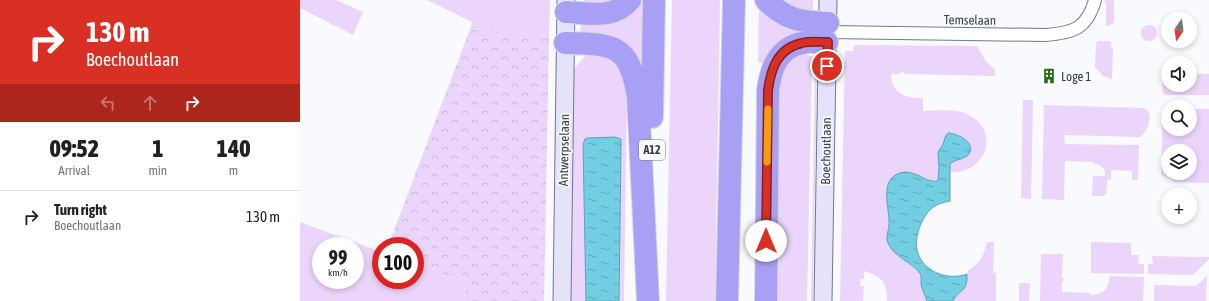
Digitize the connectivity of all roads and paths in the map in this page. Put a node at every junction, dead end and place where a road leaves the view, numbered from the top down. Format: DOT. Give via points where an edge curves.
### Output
graph roads {
  1 [pos="630,0"];
  2 [pos="654,0"];
  3 [pos="734,0"];
  4 [pos="766,0"];
  5 [pos="828,0"];
  6 [pos="1095,0"];
  7 [pos="566,6"];
  8 [pos="828,32"];
  9 [pos="566,43"];
  10 [pos="728,297"];
  11 [pos="562,301"];
  12 [pos="649,301"];
  13 [pos="766,301"];
  14 [pos="823,301"];
  1 -- 7 [label="highway" via="626,6 614,12 598,14"];
  2 -- 12 [label="highway, A12"];
  3 -- 10 [label="highway"];
  4 -- 8 [label="highway" via="779,12"];
  5 -- 8 [label="main road, Boechoutlaan"];
  6 -- 8 [label="street, Temselaan" via="1090,14 1082,24 1075,30 1063,33 1045,35"];
  7 -- 9 [label="main road, Antwerpselaan"];
  8 -- 13 [label="highway" via="787,49 772,67 769,78"];
  8 -- 14 [label="main road, Boechoutlaan"];
  9 -- 11 [label="main road, Antwerpselaan"];
  9 -- 12 [label="highway" via="602,44 611,47 624,56 635,77"];
}
